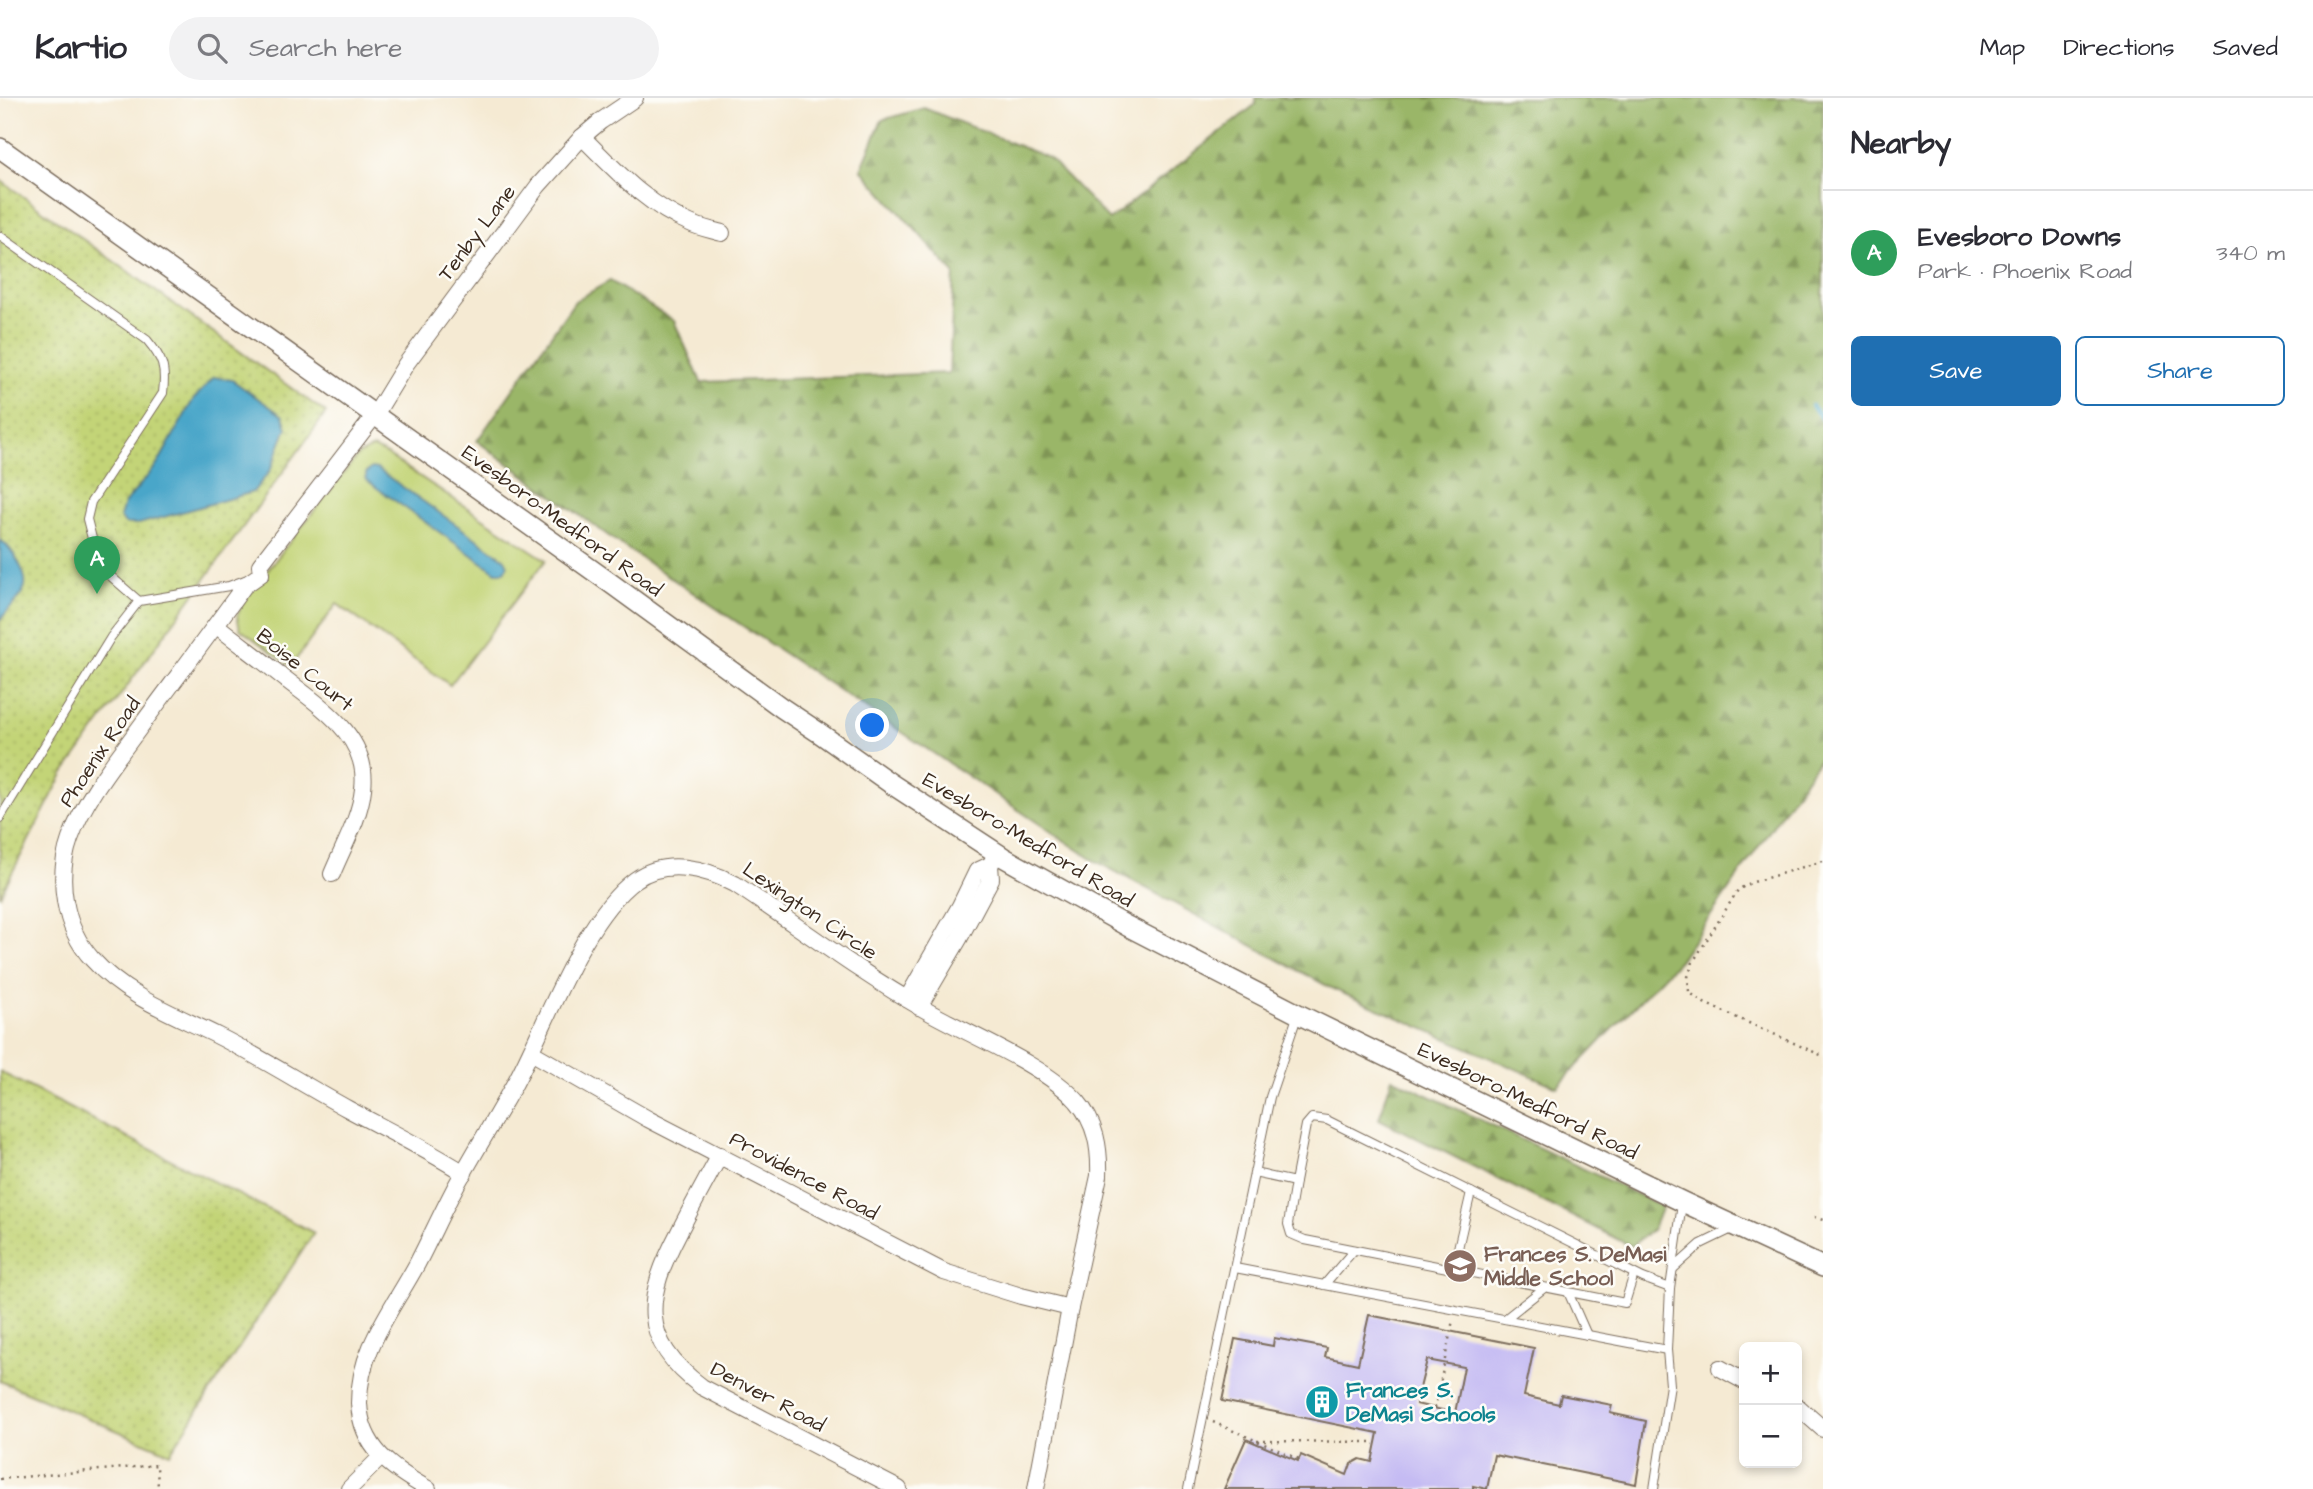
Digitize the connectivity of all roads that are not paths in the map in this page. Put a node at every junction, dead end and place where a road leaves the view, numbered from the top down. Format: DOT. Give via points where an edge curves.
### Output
graph roads {
  1 [pos="635,98"];
  2 [pos="582,137"];
  3 [pos="0,148"];
  4 [pos="722,233"];
  5 [pos="0,236"];
  6 [pos="375,415"];
  7 [pos="261,574"];
  8 [pos="139,601"];
  9 [pos="216,625"];
  10 [pos="0,818"];
  11 [pos="993,859"];
  12 [pos="332,874"];
  13 [pos="913,1003"];
  14 [pos="1298,1014"];
  15 [pos="531,1052"];
  16 [pos="720,1155"];
  17 [pos="464,1172"];
  18 [pos="1254,1173"];
  19 [pos="1295,1182"];
  20 [pos="1471,1192"];
  21 [pos="1683,1202"];
  22 [pos="1736,1227"];
  23 [pos="1354,1250"];
  24 [pos="1823,1267"];
  25 [pos="1235,1268"];
  26 [pos="1673,1269"];
  27 [pos="1453,1270"];
  28 [pos="1634,1274"];
  29 [pos="1324,1285"];
  30 [pos="1544,1288"];
  31 [pos="1670,1288"];
  32 [pos="1568,1292"];
  33 [pos="1070,1308"];
  34 [pos="1505,1319"];
  35 [pos="1587,1335"];
  36 [pos="1667,1350"];
  37 [pos="1720,1368"];
  38 [pos="1739,1378"];
  39 [pos="1802,1410"];
  40 [pos="1823,1429"];
  41 [pos="381,1457"];
  42 [pos="349,1489"];
  43 [pos="428,1489"];
  44 [pos="899,1489"];
  45 [pos="1036,1489"];
  46 [pos="1188,1489"];
  47 [pos="1654,1489"];
  1 -- 2 [label="street, Tenby Lane"];
  2 -- 4 [label="street" via="660,207 691,224"];
  2 -- 6 [label="street, Tenby Lane" via="525,204 406,364"];
  3 -- 6 [label="street, Evesboro-Medford Road"];
  5 -- 8 [label="lane" via="147,340 160,355 165,373 163,393 91,502 87,519 99,566"];
  6 -- 7 [label="street, Phoenix Road" via="260,565"];
  6 -- 11 [label="street, Evesboro-Medford Road"];
  7 -- 8 [label="lane" via="229,586"];
  7 -- 9 [label="street, Phoenix Road" via="244,586"];
  8 -- 10 [label="lane" via="111,637"];
  9 -- 12 [label="street, Boise Court" via="326,710 360,755 364,772 360,806"];
  9 -- 17 [label="street, Phoenix Road" via="78,820 69,842 64,878 68,914 77,936 90,957 127,990"];
  11 -- 13 [label="street" via="991,879 959,939"];
  11 -- 14 [label="street, Evesboro-Medford Road"];
  13 -- 15 [label="street, Lexington Circle" via="735,884 715,873 674,867 638,878 603,914"];
  13 -- 33 [label="street, Lexington Circle" via="1045,1075 1088,1116 1100,1155 1099,1176"];
  14 -- 18 [label="lane" via="1270,1097"];
  14 -- 21 [label="street, Evesboro-Medford Road"];
  15 -- 16 [label="street, Providence Road"];
  15 -- 17 [label="street, Lexington Circle"];
  16 -- 33 [label="street, Providence Road" via="944,1272"];
  16 -- 44 [label="street, Denver Road" via="655,1284 652,1303 660,1341 671,1359 702,1387"];
  17 -- 41 [label="street, Lexington Circle" via="364,1364 361,1420"];
  18 -- 19 [label="lane"];
  18 -- 25 [label="lane"];
  19 -- 20 [label="lane" via="1306,1125 1312,1118 1327,1119"];
  19 -- 23 [label="lane" via="1287,1224 1291,1234"];
  20 -- 27 [label="lane"];
  20 -- 28 [label="lane"];
  21 -- 22 [label="street, Evesboro-Medford Road"];
  21 -- 26 [label="lane"];
  22 -- 24 [label="street, Evesboro-Medford Road"];
  22 -- 26 [label="lane" via="1701,1244"];
  23 -- 27 [label="lane"];
  23 -- 29 [label="lane"];
  25 -- 29 [label="lane"];
  25 -- 46 [label="lane"];
  26 -- 31 [label="lane"];
  27 -- 30 [label="lane"];
  28 -- 31 [label="lane"];
  28 -- 32 [label="lane" via="1625,1303"];
  29 -- 34 [label="lane"];
  30 -- 32 [label="lane"];
  30 -- 34 [label="lane"];
  31 -- 36 [label="lane"];
  32 -- 35 [label="lane"];
  33 -- 45 [label="street, Lexington Circle"];
  34 -- 35 [label="lane"];
  35 -- 36 [label="lane"];
  36 -- 47 [label="lane" via="1671,1385"];
  37 -- 38 [label="street"];
  39 -- 40 [label="street"];
  41 -- 42 [label="street"];
  41 -- 43 [label="street, Lexington Circle"];
}
